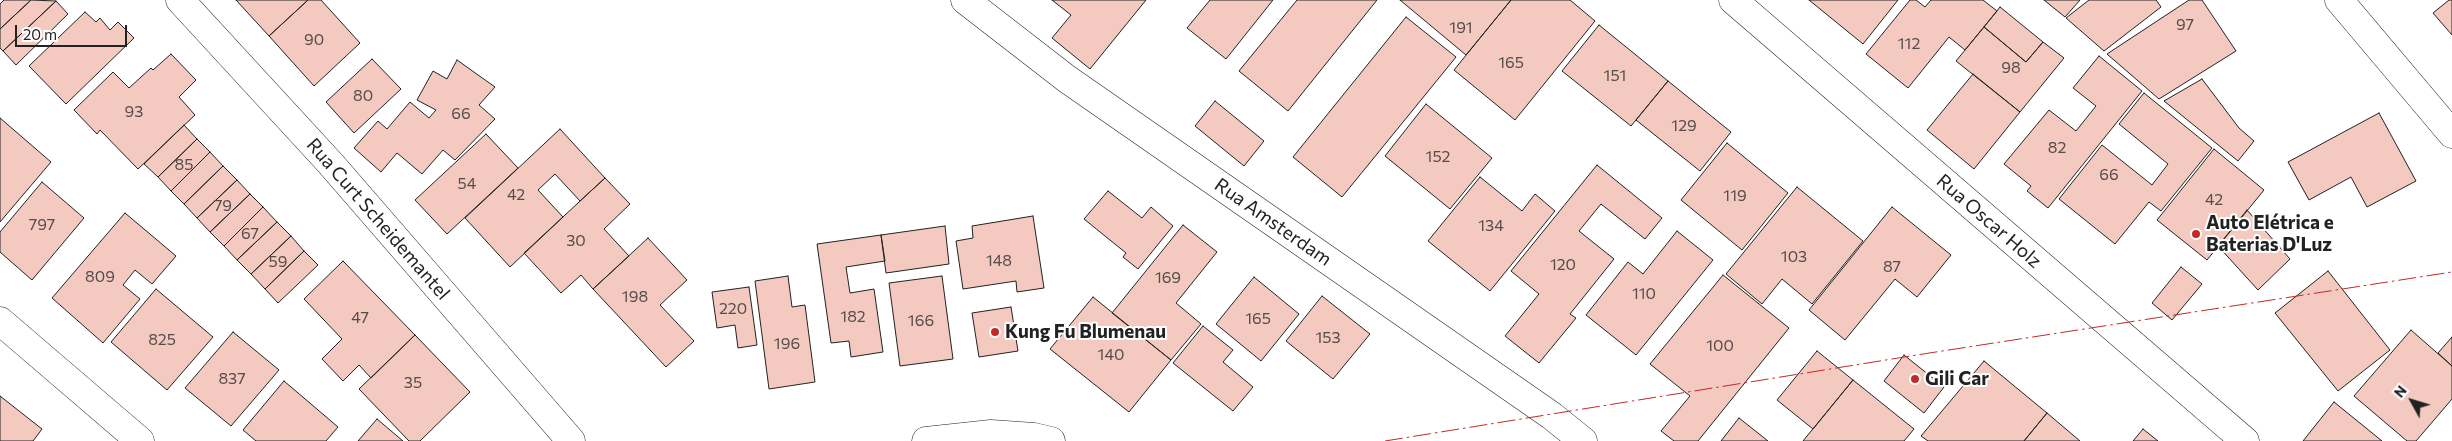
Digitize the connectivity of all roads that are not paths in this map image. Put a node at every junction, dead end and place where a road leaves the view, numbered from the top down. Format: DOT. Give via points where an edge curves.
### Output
graph roads {
  1 [pos="180,0"];
  2 [pos="965,0"];
  3 [pos="1733,0"];
  4 [pos="2339,0"];
  5 [pos="2452,134"];
  6 [pos="0,321"];
  7 [pos="137,440"];
  8 [pos="571,441"];
  9 [pos="926,441"];
  10 [pos="1051,441"];
  11 [pos="1583,441"];
  12 [pos="2245,441"];
  1 -- 8 [label="street, Rua Curt Scheidemantel" via="331,164"];
  2 -- 11 [label="street, Rua Amsterdam" via="1066,79 1544,410"];
  3 -- 12 [label="street, Rua Oscar Holz"];
  4 -- 5 [label="street"];
  6 -- 7 [label="street"];
  9 -- 10 [label="street" via="990,434"];
}
